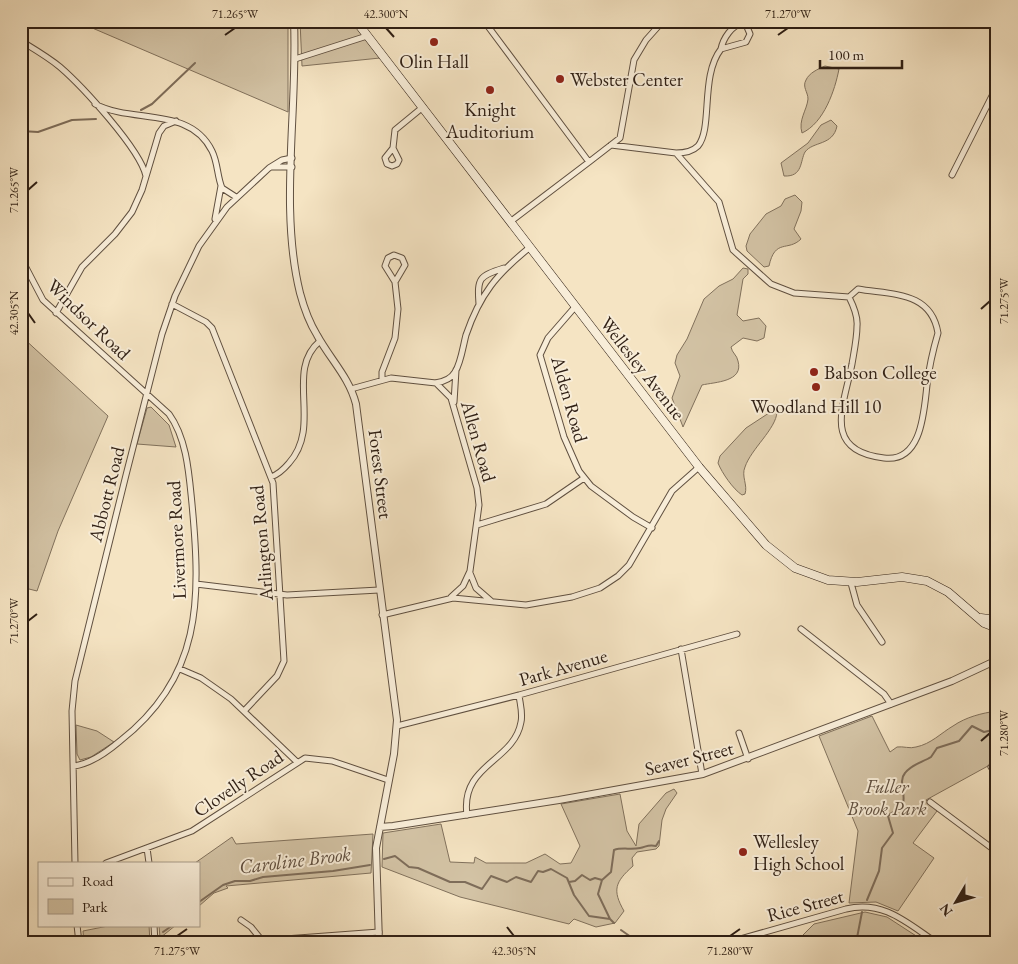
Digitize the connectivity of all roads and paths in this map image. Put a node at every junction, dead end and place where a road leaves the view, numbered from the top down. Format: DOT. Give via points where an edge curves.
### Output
graph roads {
  1 [pos="294,21"];
  2 [pos="356,21"];
  3 [pos="484,21"];
  4 [pos="663,21"];
  5 [pos="367,36"];
  6 [pos="21,41"];
  7 [pos="721,49"];
  8 [pos="296,59"];
  9 [pos="997,86"];
  10 [pos="95,104"];
  11 [pos="422,107"];
  12 [pos="176,121"];
  13 [pos="611,146"];
  14 [pos="393,148"];
  15 [pos="676,153"];
  16 [pos="292,158"];
  17 [pos="589,162"];
  18 [pos="292,167"];
  19 [pos="269,168"];
  20 [pos="952,175"];
  21 [pos="146,177"];
  22 [pos="221,185"];
  23 [pos="236,197"];
  24 [pos="510,222"];
  25 [pos="211,228"];
  26 [pos="529,248"];
  27 [pos="21,258"];
  28 [pos="505,267"];
  29 [pos="396,282"];
  30 [pos="849,297"];
  31 [pos="172,304"];
  32 [pos="478,304"];
  33 [pos="575,307"];
  34 [pos="56,313"];
  35 [pos="320,341"];
  36 [pos="456,370"];
  37 [pos="382,379"];
  38 [pos="434,383"];
  39 [pos="351,389"];
  40 [pos="148,393"];
  41 [pos="454,406"];
  42 [pos="699,467"];
  43 [pos="271,477"];
  44 [pos="584,478"];
  45 [pos="477,525"];
  46 [pos="652,528"];
  47 [pos="470,571"];
  48 [pos="851,583"];
  49 [pos="196,584"];
  50 [pos="379,590"];
  51 [pos="281,594"];
  52 [pos="449,599"];
  53 [pos="494,603"];
  54 [pos="382,615"];
  55 [pos="976,617"];
  56 [pos="997,620"];
  57 [pos="997,628"];
  58 [pos="800,629"];
  59 [pos="737,634"];
  60 [pos="882,642"];
  61 [pos="681,649"];
  62 [pos="995,660"];
  63 [pos="180,669"];
  64 [pos="519,695"];
  65 [pos="891,704"];
  66 [pos="245,710"];
  67 [pos="397,726"];
  68 [pos="739,732"];
  69 [pos="748,759"];
  70 [pos="297,762"];
  71 [pos="74,766"];
  72 [pos="991,767"];
  73 [pos="702,774"];
  74 [pos="997,775"];
  75 [pos="388,780"];
  76 [pos="930,802"];
  77 [pos="466,815"];
  78 [pos="380,827"];
  79 [pos="147,848"];
  80 [pos="997,852"];
  81 [pos="75,862"];
  82 [pos="109,862"];
  83 [pos="149,862"];
  84 [pos="241,920"];
  85 [pos="77,926"];
  86 [pos="154,926"];
  87 [pos="378,932"];
  88 [pos="305,940"];
  89 [pos="586,942"];
  90 [pos="79,943"];
  91 [pos="155,943"];
  92 [pos="264,943"];
  93 [pos="270,943"];
  94 [pos="379,943"];
  95 [pos="573,943"];
  96 [pos="610,943"];
  97 [pos="726,943"];
  98 [pos="937,943"];
  1 -- 8 [label="street, Forest Street"];
  2 -- 5 [label="main road, Wellesley Avenue"];
  3 -- 17 [label="street"];
  4 -- 13 [label="street" via="634,60 620,138"];
  5 -- 8 [label="street"];
  5 -- 11 [label="main road, Wellesley Avenue"];
  6 -- 10 [label="street" via="65,71"];
  7 -- 7 [label="street" via="746,42 750,34 747,26 734,26"];
  7 -- 15 [label="street" via="712,63 702,139 691,151"];
  8 -- 16 [label="street, Forest Street"];
  9 -- 20 [label="street"];
  10 -- 12 [label="street" via="120,114"];
  10 -- 21 [label="street" via="133,150"];
  11 -- 14 [label="street" via="395,130"];
  11 -- 24 [label="main road, Wellesley Avenue"];
  12 -- 21 [label="street" via="164,126 159,133"];
  12 -- 22 [label="street" via="190,126 207,143 217,164"];
  13 -- 15 [label="street"];
  13 -- 17 [label="street"];
  15 -- 30 [label="street" via="719,202 734,250 771,284 794,293"];
  16 -- 18 [label="street, Forest Street"];
  16 -- 19 [label="street, Abbott Road"];
  17 -- 24 [label="street"];
  18 -- 19 [label="street"];
  18 -- 35 [label="street, Forest Street" via="296,272 306,312"];
  19 -- 23 [label="street, Abbott Road"];
  21 -- 34 [label="street" via="129,216 82,267"];
  22 -- 23 [label="street" via="225,192"];
  22 -- 25 [label="street"];
  23 -- 25 [label="street, Abbott Road"];
  24 -- 26 [label="main road, Wellesley Avenue"];
  25 -- 31 [label="street, Abbott Road" via="191,261"];
  26 -- 28 [label="street"];
  26 -- 33 [label="main road, Wellesley Avenue"];
  27 -- 34 [label="street, Windsor Road" via="37,293"];
  28 -- 32 [label="street"];
  28 -- 32 [label="street" via="480,280"];
  29 -- 29 [label="street" via="385,266 388,258 394,256 402,258 405,265"];
  29 -- 37 [label="street" via="397,327"];
  30 -- 30 [label="street" via="857,324 842,404 842,431 855,449 864,455 891,459 901,456 919,432 938,333 936,322 915,298 858,289"];
  31 -- 40 [label="street, Abbott Road"];
  31 -- 43 [label="street, Arlington Road" via="212,328"];
  32 -- 36 [label="street"];
  33 -- 42 [label="main road, Wellesley Avenue"];
  33 -- 44 [label="street, Alden Road" via="548,338 540,355 564,437"];
  34 -- 40 [label="street, Windsor Road"];
  35 -- 39 [label="street, Forest Street"];
  35 -- 43 [label="street" via="310,353 305,368 302,443 287,465"];
  36 -- 38 [label="street" via="446,380"];
  36 -- 41 [label="street"];
  37 -- 38 [label="street"];
  37 -- 39 [label="street"];
  38 -- 41 [label="street, Allen Road" via="446,391"];
  39 -- 50 [label="street, Forest Street" via="358,414"];
  40 -- 49 [label="street, Livermore Road" via="172,418 182,441 192,504"];
  40 -- 71 [label="street, Abbott Road" via="76,674 72,706"];
  41 -- 45 [label="street, Allen Road" via="478,488"];
  42 -- 46 [label="street" via="674,488"];
  42 -- 48 [label="main road, Wellesley Avenue" via="760,538 784,560 816,577"];
  43 -- 51 [label="street, Arlington Road" via="275,494"];
  44 -- 45 [label="street" via="546,504"];
  44 -- 46 [label="street"];
  45 -- 47 [label="street, Allen Road"];
  46 -- 53 [label="street" via="629,565 600,588 532,605"];
  47 -- 52 [label="street, Allen Road" via="463,586"];
  47 -- 53 [label="street" via="476,588"];
  48 -- 55 [label="main road, Wellesley Avenue" via="894,577 920,579 945,590"];
  48 -- 60 [label="street" via="857,605"];
  49 -- 51 [label="street"];
  49 -- 63 [label="street, Livermore Road" via="192,630"];
  50 -- 51 [label="street"];
  50 -- 54 [label="street, Forest Street"];
  51 -- 66 [label="street, Arlington Road" via="283,665 273,681"];
  52 -- 53 [label="street"];
  52 -- 54 [label="street"];
  54 -- 67 [label="street, Forest Street"];
  55 -- 56 [label="main road"];
  55 -- 57 [label="main road, Wellesley Avenue"];
  58 -- 65 [label="street" via="884,694"];
  59 -- 61 [label="street, Park Avenue"];
  61 -- 64 [label="street, Park Avenue"];
  61 -- 73 [label="street"];
  62 -- 65 [label="street, Seaver Street" via="971,674"];
  63 -- 66 [label="street" via="212,685"];
  63 -- 71 [label="street, Livermore Road" via="168,692 142,724 97,758"];
  64 -- 67 [label="street, Park Avenue"];
  64 -- 77 [label="street" via="520,728 507,747 474,779 467,797"];
  65 -- 69 [label="street, Seaver Street"];
  66 -- 70 [label="street"];
  67 -- 75 [label="street, Forest Street"];
  68 -- 69 [label="street"];
  69 -- 73 [label="street, Seaver Street"];
  70 -- 75 [label="street, Clovelly Road" via="323,758"];
  70 -- 79 [label="street, Clovelly Road" via="192,831"];
  71 -- 81 [label="street, Abbott Road"];
  72 -- 74 [label="street"];
  73 -- 77 [label="street, Seaver Street"];
  75 -- 78 [label="street, Forest Street"];
  76 -- 80 [label="street"];
  77 -- 78 [label="street, Seaver Street"];
  78 -- 87 [label="street, Forest Street" via="376,858"];
  79 -- 82 [label="street, Clovelly Road"];
  79 -- 83 [label="street"];
  84 -- 92 [label="street" via="251,926"];
  85 -- 90 [label="street"];
  86 -- 91 [label="street"];
  87 -- 88 [label="street"];
  87 -- 94 [label="street, Forest Street"];
  88 -- 93 [label="street"];
  89 -- 95 [label="street"];
  89 -- 96 [label="street" via="604,940"];
  97 -- 98 [label="street, Rice Street" via="864,906 889,912"];
}
